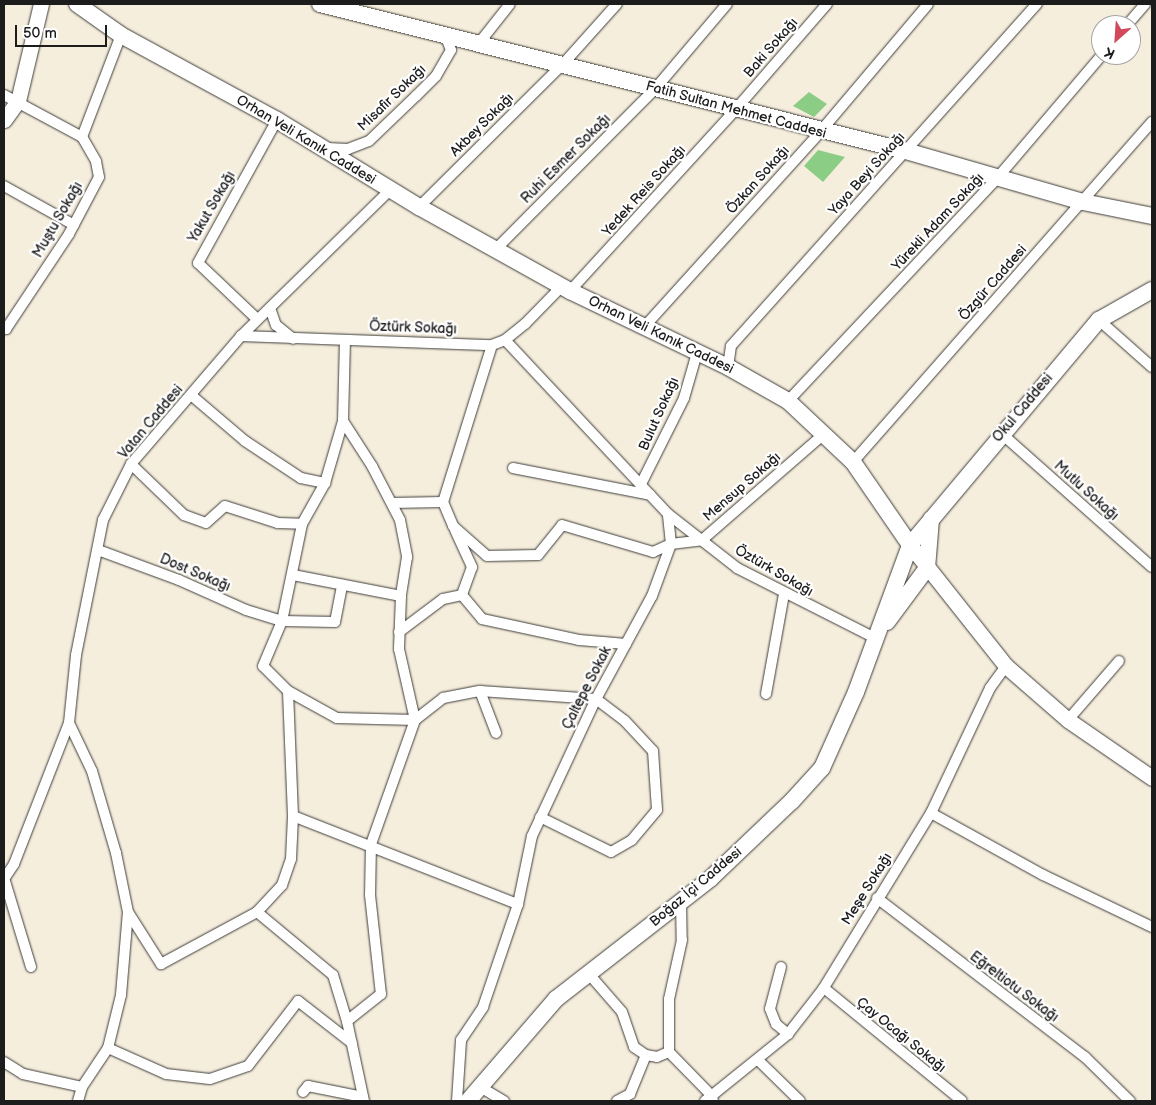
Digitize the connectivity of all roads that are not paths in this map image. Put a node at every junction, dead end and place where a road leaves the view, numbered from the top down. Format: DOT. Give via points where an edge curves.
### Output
graph roads {
  1 [pos="77,4"];
  2 [pos="86,4"];
  3 [pos="320,4"];
  4 [pos="510,4"];
  5 [pos="617,4"];
  6 [pos="727,4"];
  7 [pos="827,4"];
  8 [pos="928,4"];
  9 [pos="1037,4"];
  10 [pos="1145,4"];
  11 [pos="43,5"];
  12 [pos="1136,15"];
  13 [pos="117,33"];
  14 [pos="444,33"];
  15 [pos="480,42"];
  16 [pos="564,63"];
  17 [pos="1093,65"];
  18 [pos="655,89"];
  19 [pos="11,98"];
  20 [pos="736,109"];
  21 [pos="4,120"];
  22 [pos="277,120"];
  23 [pos="1152,122"];
  24 [pos="820,132"];
  25 [pos="82,137"];
  26 [pos="321,148"];
  27 [pos="906,151"];
  28 [pos="999,176"];
  29 [pos="4,186"];
  30 [pos="390,190"];
  31 [pos="1083,202"];
  32 [pos="419,207"];
  33 [pos="1152,216"];
  34 [pos="74,225"];
  35 [pos="496,249"];
  36 [pos="566,288"];
  37 [pos="1152,290"];
  38 [pos="270,308"];
  39 [pos="257,319"];
  40 [pos="1099,320"];
  41 [pos="645,326"];
  42 [pos="5,328"];
  43 [pos="241,336"];
  44 [pos="294,339"];
  45 [pos="505,340"];
  46 [pos="345,341"];
  47 [pos="492,344"];
  48 [pos="698,353"];
  49 [pos="728,367"];
  50 [pos="1152,367"];
  51 [pos="191,395"];
  52 [pos="788,401"];
  53 [pos="343,421"];
  54 [pos="1002,434"];
  55 [pos="824,435"];
  56 [pos="853,462"];
  57 [pos="131,464"];
  58 [pos="513,468"];
  59 [pos="324,483"];
  60 [pos="641,484"];
  61 [pos="650,495"];
  62 [pos="443,502"];
  63 [pos="392,503"];
  64 [pos="668,514"];
  65 [pos="931,518"];
  66 [pos="302,524"];
  67 [pos="453,526"];
  68 [pos="702,540"];
  69 [pos="671,544"];
  70 [pos="910,545"];
  71 [pos="98,550"];
  72 [pos="927,568"];
  73 [pos="1152,568"];
  74 [pos="293,575"];
  75 [pos="342,585"];
  76 [pos="784,594"];
  77 [pos="462,595"];
  78 [pos="400,596"];
  79 [pos="282,621"];
  80 [pos="399,632"];
  81 [pos="875,638"];
  82 [pos="626,644"];
  83 [pos="1119,661"];
  84 [pos="1006,666"];
  85 [pos="288,691"];
  86 [pos="480,691"];
  87 [pos="766,694"];
  88 [pos="596,698"];
  89 [pos="415,720"];
  90 [pos="1068,720"];
  91 [pos="68,724"];
  92 [pos="496,733"];
  93 [pos="1152,778"];
  94 [pos="931,813"];
  95 [pos="293,816"];
  96 [pos="540,817"];
  97 [pos="371,844"];
  98 [pos="4,879"];
  99 [pos="877,898"];
  100 [pos="682,901"];
  101 [pos="518,904"];
  102 [pos="128,912"];
  103 [pos="257,912"];
  104 [pos="1152,927"];
  105 [pos="31,967"];
  106 [pos="781,967"];
  107 [pos="589,974"];
  108 [pos="824,988"];
  109 [pos="347,1021"];
  110 [pos="788,1034"];
  111 [pos="352,1043"];
  112 [pos="108,1048"];
  113 [pos="669,1052"];
  114 [pos="646,1055"];
  115 [pos="759,1061"];
  116 [pos="4,1062"];
  117 [pos="82,1087"];
  118 [pos="482,1088"];
  119 [pos="303,1092"];
  120 [pos="364,1099"];
  121 [pos="710,1100"];
  122 [pos="78,1101"];
  123 [pos="457,1101"];
  124 [pos="468,1101"];
  125 [pos="504,1101"];
  126 [pos="617,1101"];
  127 [pos="800,1101"];
  128 [pos="962,1101"];
  129 [pos="1130,1101"];
  1 -- 13 [label="main road, Orhan Veli Kanık Caddesi"];
  2 -- 13 [label="main road"];
  3 -- 14 [label="main road, Fatih Sultan Mehmet Caddesi"];
  4 -- 15 [label="street"];
  5 -- 16 [label="street, Akbey Sokağı"];
  6 -- 18 [label="street, Ruhi Esmer Sokağı"];
  7 -- 20 [label="street, Baki Sokağı"];
  8 -- 24 [label="street, Özkan Sokağı"];
  9 -- 27 [label="street, Yaya Beyi Sokağı"];
  10 -- 12 [label="street"];
  11 -- 19 [label="street"];
  13 -- 22 [label="main road, Orhan Veli Kanık Caddesi"];
  13 -- 25 [label="street"];
  14 -- 15 [label="main road, Fatih Sultan Mehmet Caddesi"];
  14 -- 26 [label="street, Misafir Sokağı" via="451,50 436,76 376,135 348,150"];
  15 -- 16 [label="main road, Fatih Sultan Mehmet Caddesi"];
  16 -- 18 [label="main road, Fatih Sultan Mehmet Caddesi"];
  16 -- 32 [label="street, Akbey Sokağı"];
  17 -- 28 [label="street, Yürekli Adam Sokağı"];
  18 -- 20 [label="main road, Fatih Sultan Mehmet Caddesi"];
  18 -- 35 [label="street, Ruhi Esmer Sokağı"];
  19 -- 21 [label="street"];
  19 -- 25 [label="street"];
  20 -- 24 [label="main road, Fatih Sultan Mehmet Caddesi"];
  20 -- 36 [label="street, Yedek Reis Sokağı"];
  22 -- 26 [label="main road, Orhan Veli Kanık Caddesi"];
  22 -- 39 [label="street, Yakut Sokağı" via="198,263"];
  23 -- 31 [label="street, Özgür Caddesi"];
  24 -- 27 [label="main road, Fatih Sultan Mehmet Caddesi"];
  24 -- 41 [label="street, Özkan Sokağı"];
  25 -- 34 [label="street, Muştu Sokağı" via="96,160 99,177"];
  26 -- 30 [label="main road, Orhan Veli Kanık Caddesi"];
  27 -- 28 [label="main road, Fatih Sultan Mehmet Caddesi"];
  27 -- 49 [label="street, Yaya Beyi Sokağı" via="731,346"];
  28 -- 31 [label="main road, Fatih Sultan Mehmet Caddesi"];
  28 -- 52 [label="street, Yürekli Adam Sokağı"];
  29 -- 34 [label="street"];
  30 -- 32 [label="main road, Orhan Veli Kanık Caddesi"];
  30 -- 38 [label="street, Vatan Caddesi"];
  31 -- 33 [label="main road, Fatih Sultan Mehmet Caddesi"];
  31 -- 56 [label="street, Özgür Caddesi"];
  32 -- 35 [label="main road, Orhan Veli Kanık Caddesi"];
  34 -- 42 [label="street, Muştu Sokağı"];
  35 -- 36 [label="main road, Orhan Veli Kanık Caddesi"];
  36 -- 41 [label="main road, Orhan Veli Kanık Caddesi"];
  36 -- 45 [label="street, Öztürk Sokağı"];
  37 -- 40 [label="main road, Okul Caddesi"];
  38 -- 39 [label="street, Vatan Caddesi"];
  38 -- 44 [label="street" via="276,325"];
  39 -- 43 [label="street, Vatan Caddesi"];
  40 -- 50 [label="street"];
  40 -- 54 [label="main road, Okul Caddesi"];
  41 -- 48 [label="main road, Orhan Veli Kanık Caddesi"];
  43 -- 44 [label="street, Öztürk Sokağı"];
  43 -- 51 [label="street, Vatan Caddesi"];
  44 -- 46 [label="street, Öztürk Sokağı"];
  45 -- 47 [label="street, Öztürk Sokağı"];
  45 -- 60 [label="street"];
  46 -- 47 [label="street, Öztürk Sokağı"];
  46 -- 53 [label="street"];
  47 -- 62 [label="street"];
  48 -- 49 [label="main road, Orhan Veli Kanık Caddesi"];
  48 -- 60 [label="street, Bulut Sokağı" via="684,398"];
  49 -- 52 [label="main road, Orhan Veli Kanık Caddesi"];
  51 -- 57 [label="street, Vatan Caddesi"];
  51 -- 59 [label="street" via="245,441 301,478"];
  52 -- 55 [label="main road, Orhan Veli Kanık Caddesi"];
  53 -- 59 [label="street"];
  53 -- 63 [label="street"];
  54 -- 65 [label="main road, Okul Caddesi"];
  54 -- 73 [label="street, Mutlu Sokağı"];
  55 -- 56 [label="main road, Orhan Veli Kanık Caddesi"];
  55 -- 68 [label="street, Mensup Sokağı"];
  56 -- 70 [label="main road, Orhan Veli Kanık Caddesi"];
  57 -- 66 [label="street" via="184,516 206,522 225,506 278,523"];
  57 -- 71 [label="street, Vatan Caddesi" via="103,520"];
  58 -- 61 [label="street"];
  59 -- 66 [label="street"];
  60 -- 61 [label="street"];
  61 -- 64 [label="street"];
  62 -- 63 [label="street"];
  62 -- 67 [label="street"];
  63 -- 78 [label="street" via="400,520 407,557"];
  64 -- 68 [label="street, Öztürk Sokağı"];
  64 -- 69 [label="street, Çaltepe Sokak"];
  65 -- 70 [label="main road, Okul Caddesi"];
  65 -- 72 [label="main road"];
  66 -- 74 [label="street"];
  67 -- 69 [label="street, Mensup Sokağı" via="487,556 538,555 562,525 653,552"];
  67 -- 77 [label="street" via="472,567"];
  68 -- 69 [label="street, Mensup Sokağı"];
  68 -- 76 [label="street, Öztürk Sokağı" via="737,568"];
  69 -- 82 [label="street, Çaltepe Sokak" via="652,596"];
  70 -- 72 [label="street, Orhan Veli Kanık Caddesi"];
  70 -- 81 [label="main road, Okul Caddesi"];
  71 -- 79 [label="street, Dost Sokağı" via="180,580 246,610"];
  71 -- 91 [label="street, Vatan Caddesi" via="76,655"];
  72 -- 81 [label="main road"];
  72 -- 84 [label="street, Orhan Veli Kanık Caddesi"];
  74 -- 75 [label="street"];
  74 -- 79 [label="street"];
  75 -- 78 [label="street"];
  75 -- 79 [label="street, Dost Sokağı" via="336,622"];
  76 -- 81 [label="street, Öztürk Sokağı"];
  76 -- 87 [label="street"];
  77 -- 80 [label="street" via="443,599"];
  77 -- 82 [label="street" via="482,619 579,640"];
  78 -- 80 [label="street"];
  79 -- 85 [label="street" via="263,666"];
  80 -- 89 [label="street" via="398,649"];
  81 -- 100 [label="main road, Boğaz İçi Caddesi" via="822,768 792,801"];
  82 -- 88 [label="street, Çaltepe Sokak"];
  83 -- 90 [label="street"];
  84 -- 90 [label="street, Orhan Veli Kanık Caddesi"];
  84 -- 94 [label="street, Meşe Sokağı" via="990,688"];
  85 -- 89 [label="street" via="338,718"];
  85 -- 95 [label="street"];
  86 -- 88 [label="street"];
  86 -- 89 [label="street" via="443,698"];
  86 -- 92 [label="street"];
  88 -- 96 [label="street, Çaltepe Sokak"];
  88 -- 96 [label="street" via="625,721 654,751 657,810 632,840 612,852"];
  89 -- 97 [label="street"];
  90 -- 93 [label="street, Orhan Veli Kanık Caddesi"];
  91 -- 98 [label="street, Vatan Caddesi" via="14,864"];
  91 -- 102 [label="street" via="92,771 116,853"];
  94 -- 99 [label="street, Meşe Sokağı"];
  94 -- 104 [label="street" via="1043,875"];
  95 -- 97 [label="street"];
  95 -- 103 [label="street" via="291,859 282,885"];
  96 -- 101 [label="street, Çaltepe Sokak" via="532,836"];
  97 -- 101 [label="street"];
  97 -- 109 [label="street" via="370,895 381,994"];
  98 -- 105 [label="street"];
  99 -- 108 [label="street, Meşe Sokağı"];
  99 -- 129 [label="street, Eğreltiotu Sokağı" via="1085,1057"];
  100 -- 107 [label="main road, Boğaz İçi Caddesi"];
  100 -- 113 [label="street" via="682,940 669,999"];
  101 -- 123 [label="street, Çaltepe Sokak" via="483,1008 461,1040"];
  102 -- 103 [label="street" via="161,964"];
  102 -- 112 [label="street" via="121,995"];
  103 -- 109 [label="street" via="333,975"];
  106 -- 110 [label="street" via="770,1009 776,1024"];
  107 -- 114 [label="street" via="622,1012 634,1047"];
  107 -- 118 [label="main road, Boğaz İçi Caddesi" via="556,999"];
  108 -- 110 [label="street, Meşe Sokağı"];
  108 -- 128 [label="street, Çay Ocağı Sokağı"];
  109 -- 111 [label="street"];
  110 -- 115 [label="street, Meşe Sokağı"];
  111 -- 112 [label="street" via="298,1001 248,1066 210,1079 166,1074"];
  111 -- 120 [label="street"];
  112 -- 117 [label="street"];
  113 -- 114 [label="street"];
  113 -- 121 [label="street"];
  114 -- 126 [label="street" via="630,1094"];
  115 -- 121 [label="street, Meşe Sokağı"];
  115 -- 127 [label="street"];
  116 -- 117 [label="street" via="23,1074"];
  117 -- 122 [label="street"];
  118 -- 124 [label="main road, Boğaz İçi Caddesi"];
  118 -- 125 [label="street"];
  119 -- 120 [label="street" via="308,1086"];
}
